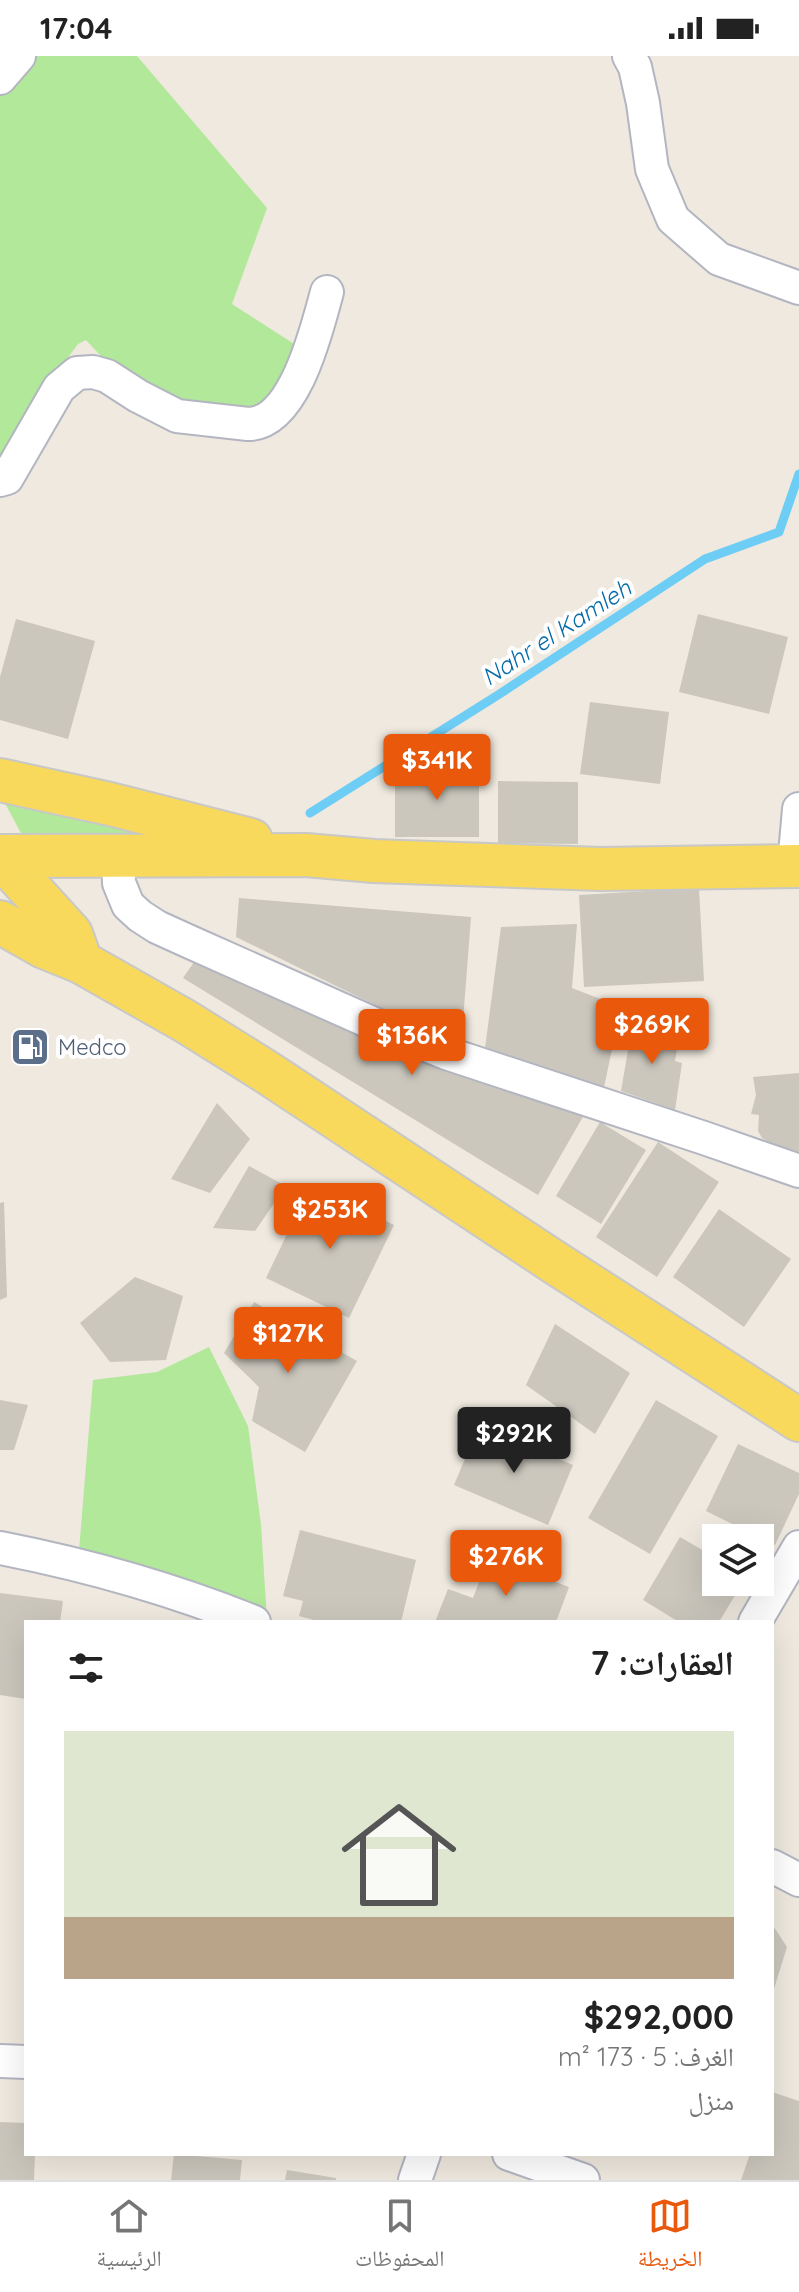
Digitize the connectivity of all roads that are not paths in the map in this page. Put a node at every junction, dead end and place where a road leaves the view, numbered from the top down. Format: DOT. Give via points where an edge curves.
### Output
graph roads {
  1 [pos="19,56"];
  2 [pos="629,56"];
  3 [pos="0,78"];
  4 [pos="799,288"];
  5 [pos="327,292"];
  6 [pos="0,480"];
  7 [pos="0,780"];
  8 [pos="799,809"];
  9 [pos="118,855"];
  10 [pos="306,855"];
  11 [pos="0,856"];
  12 [pos="797,866"];
  13 [pos="0,922"];
  14 [pos="81,962"];
  15 [pos="799,1171"];
  16 [pos="799,1420"];
  17 [pos="799,1547"];
  18 [pos="0,1548"];
  19 [pos="249,1620"];
  20 [pos="756,1620"];
  21 [pos="774,1867"];
  22 [pos="799,1880"];
  23 [pos="0,2061"];
  24 [pos="24,2062"];
  25 [pos="423,2156"];
  26 [pos="515,2156"];
  27 [pos="415,2180"];
  28 [pos="583,2180"];
  1 -- 3 [label="street"];
  2 -- 4 [label="street" via="643,103 652,169 673,219 719,259"];
  5 -- 6 [label="street" via="309,357 287,399 268,419 248,424 177,416 107,376 77,373 59,388 7,478"];
  7 -- 10 [label="main road"];
  8 -- 12 [label="street"];
  9 -- 10 [label="main road"];
  9 -- 11 [label="main road"];
  9 -- 15 [label="street" via="119,883 128,905 157,927 422,1044"];
  10 -- 12 [label="main road" via="600,869"];
  11 -- 14 [label="main road" via="71,934"];
  13 -- 14 [label="main road"];
  14 -- 16 [label="main road" via="265,1071"];
  17 -- 20 [label="street"];
  18 -- 19 [label="street" via="144,1583"];
  21 -- 22 [label="street"];
  23 -- 24 [label="street"];
  25 -- 27 [label="street"];
  26 -- 28 [label="street"];
}
